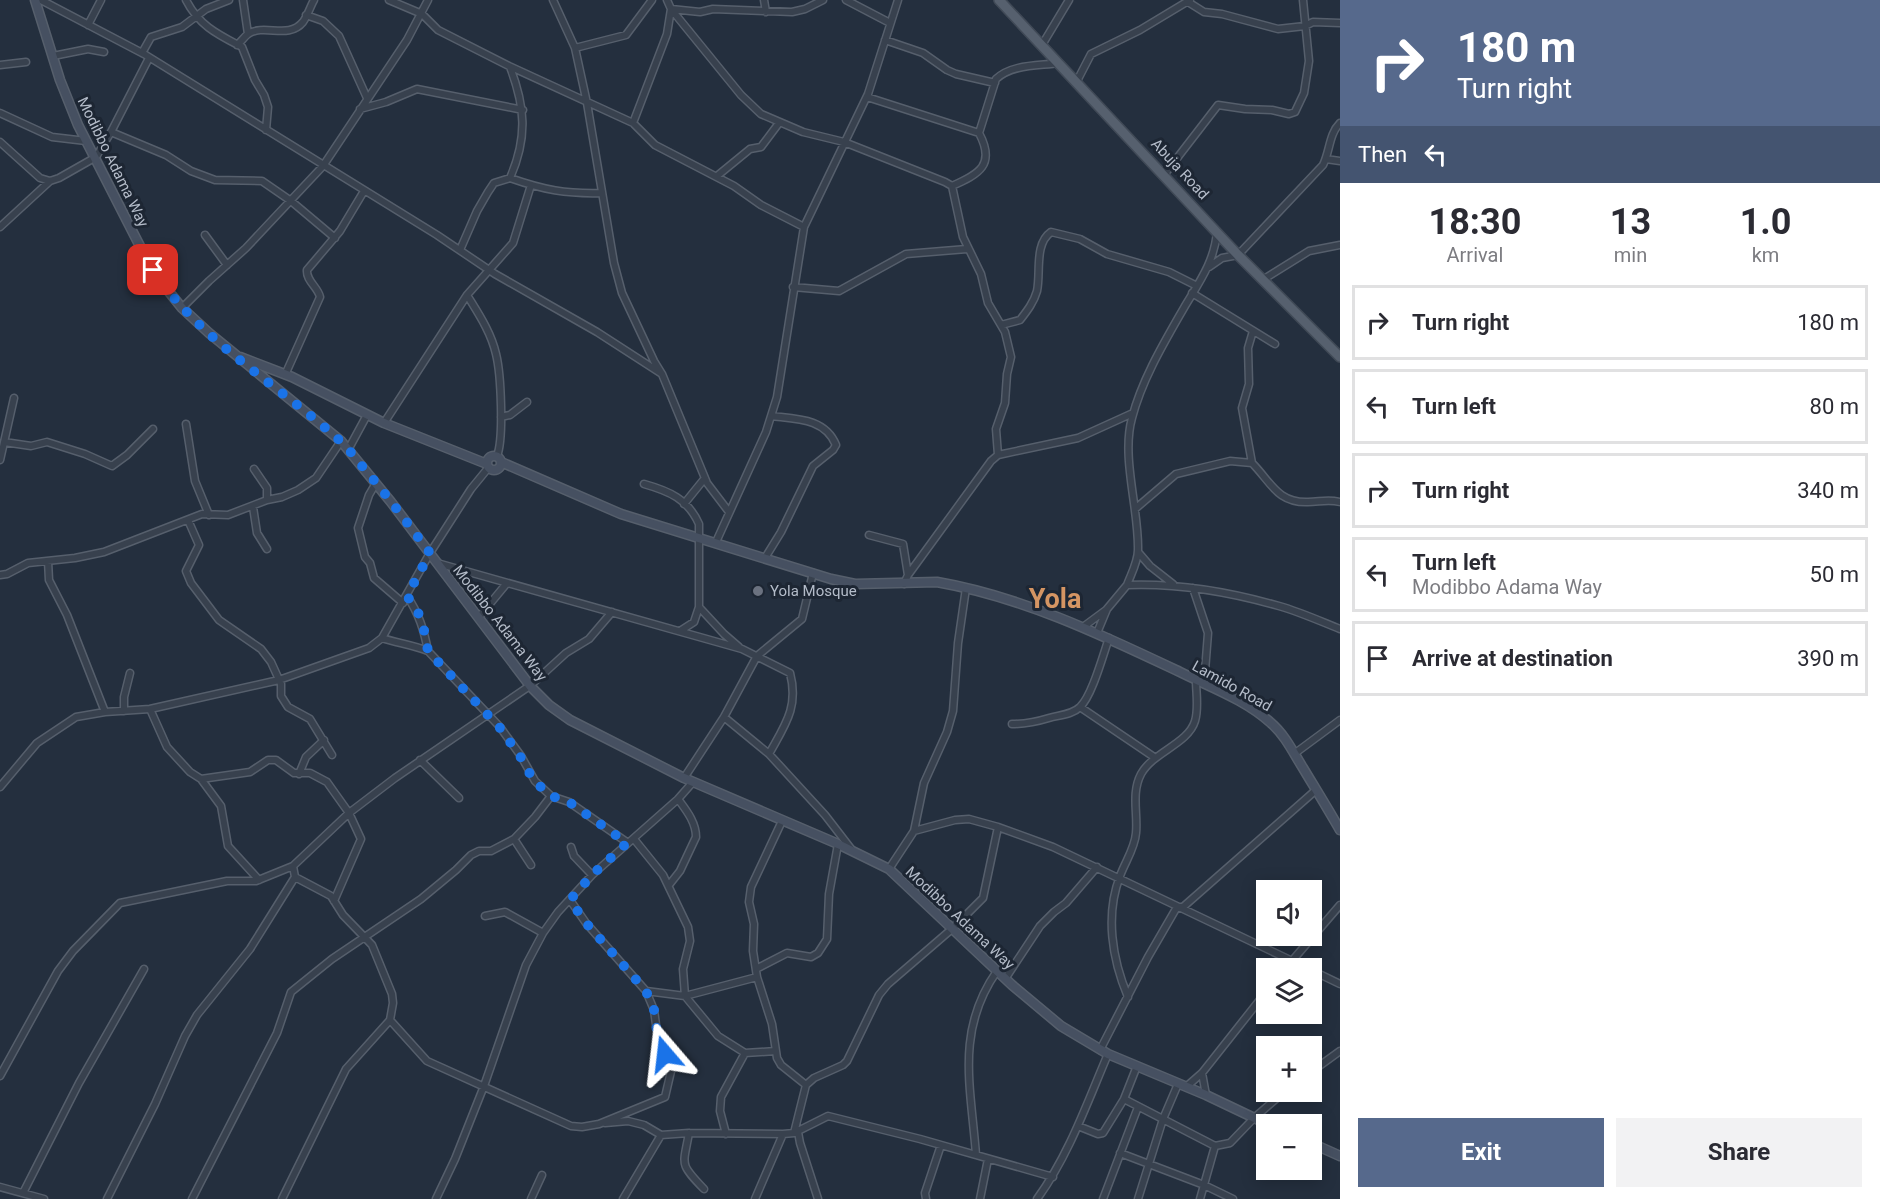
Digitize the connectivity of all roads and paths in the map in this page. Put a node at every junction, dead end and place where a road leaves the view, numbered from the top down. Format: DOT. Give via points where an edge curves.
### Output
graph roads {
  1 [pos="35,0"];
  2 [pos="41,0"];
  3 [pos="101,0"];
  4 [pos="186,0"];
  5 [pos="229,0"];
  6 [pos="243,0"];
  7 [pos="314,0"];
  8 [pos="389,0"];
  9 [pos="428,0"];
  10 [pos="553,0"];
  11 [pos="652,0"];
  12 [pos="667,0"];
  13 [pos="764,0"];
  14 [pos="823,0"];
  15 [pos="846,0"];
  16 [pos="898,0"];
  17 [pos="999,0"];
  18 [pos="1069,0"];
  19 [pos="1302,0"];
  20 [pos="1189,1"];
  21 [pos="672,9"];
  22 [pos="765,12"];
  23 [pos="422,14"];
  24 [pos="306,15"];
  25 [pos="198,16"];
  26 [pos="890,23"];
  27 [pos="1340,23"];
  28 [pos="88,25"];
  29 [pos="1305,26"];
  30 [pos="248,34"];
  31 [pos="885,40"];
  32 [pos="237,45"];
  33 [pos="1042,45"];
  34 [pos="575,48"];
  35 [pos="104,52"];
  36 [pos="142,53"];
  37 [pos="53,56"];
  38 [pos="149,58"];
  39 [pos="26,62"];
  40 [pos="1059,63"];
  41 [pos="0,65"];
  42 [pos="509,66"];
  43 [pos="1077,81"];
  44 [pos="994,83"];
  45 [pos="867,97"];
  46 [pos="367,98"];
  47 [pos="587,103"];
  48 [pos="360,109"];
  49 [pos="523,110"];
  50 [pos="0,113"];
  51 [pos="633,123"];
  52 [pos="779,123"];
  53 [pos="1340,123"];
  54 [pos="266,130"];
  55 [pos="111,132"];
  56 [pos="978,133"];
  57 [pos="86,141"];
  58 [pos="0,142"];
  59 [pos="844,142"];
  60 [pos="96,157"];
  61 [pos="1326,159"];
  62 [pos="1340,161"];
  63 [pos="323,166"];
  64 [pos="1164,175"];
  65 [pos="717,176"];
  66 [pos="510,178"];
  67 [pos="50,181"];
  68 [pos="531,185"];
  69 [pos="952,186"];
  70 [pos="363,191"];
  71 [pos="602,193"];
  72 [pos="291,201"];
  73 [pos="0,227"];
  74 [pos="804,227"];
  75 [pos="1217,231"];
  76 [pos="205,235"];
  77 [pos="335,238"];
  78 [pos="1340,245"];
  79 [pos="967,249"];
  80 [pos="460,250"];
  81 [pos="1239,255"];
  82 [pos="227,265"];
  83 [pos="1209,267"];
  84 [pos="489,269"];
  85 [pos="1263,279"];
  86 [pos="1197,286"];
  87 [pos="793,287"];
  88 [pos="1192,293"];
  89 [pos="467,295"];
  90 [pos="182,308"];
  91 [pos="1001,325"];
  92 [pos="1253,331"];
  93 [pos="1275,344"];
  94 [pos="232,354"];
  95 [pos="1340,357"];
  96 [pos="663,374"];
  97 [pos="285,375"];
  98 [pos="14,398"];
  99 [pos="527,402"];
  100 [pos="1133,413"];
  101 [pos="367,415"];
  102 [pos="771,416"];
  103 [pos="501,417"];
  104 [pos="384,423"];
  105 [pos="186,424"];
  106 [pos="153,429"];
  107 [pos="341,441"];
  108 [pos="4,442"];
  109 [pos="348,450"];
  110 [pos="998,455"];
  111 [pos="0,460"];
  112 [pos="494,463"];
  113 [pos="1252,464"];
  114 [pos="254,470"];
  115 [pos="705,478"];
  116 [pos="376,483"];
  117 [pos="644,484"];
  118 [pos="267,500"];
  119 [pos="1340,502"];
  120 [pos="684,504"];
  121 [pos="253,507"];
  122 [pos="1135,509"];
  123 [pos="729,512"];
  124 [pos="210,515"];
  125 [pos="188,520"];
  126 [pos="869,535"];
  127 [pos="700,537"];
  128 [pos="716,542"];
  129 [pos="267,549"];
  130 [pos="1138,552"];
  131 [pos="430,553"];
  132 [pos="765,558"];
  133 [pos="48,561"];
  134 [pos="436,563"];
  135 [pos="813,573"];
  136 [pos="0,575"];
  137 [pos="906,580"];
  138 [pos="507,583"];
  139 [pos="1126,585"];
  140 [pos="1174,585"];
  141 [pos="966,588"];
  142 [pos="1193,588"];
  143 [pos="407,596"];
  144 [pos="403,603"];
  145 [pos="699,607"];
  146 [pos="1107,609"];
  147 [pos="612,612"];
  148 [pos="479,617"];
  149 [pos="1083,627"];
  150 [pos="1340,629"];
  151 [pos="680,631"];
  152 [pos="1097,633"];
  153 [pos="382,638"];
  154 [pos="1109,638"];
  155 [pos="742,649"];
  156 [pos="428,651"];
  157 [pos="757,656"];
  158 [pos="130,673"];
  159 [pos="279,680"];
  160 [pos="1200,682"];
  161 [pos="531,686"];
  162 [pos="1080,707"];
  163 [pos="150,709"];
  164 [pos="124,711"];
  165 [pos="105,712"];
  166 [pos="487,714"];
  167 [pos="724,717"];
  168 [pos="1340,720"];
  169 [pos="1012,723"];
  170 [pos="324,740"];
  171 [pos="770,754"];
  172 [pos="1294,754"];
  173 [pos="332,755"];
  174 [pos="1154,758"];
  175 [pos="420,760"];
  176 [pos="299,774"];
  177 [pos="684,778"];
  178 [pos="201,779"];
  179 [pos="693,782"];
  180 [pos="0,787"];
  181 [pos="1316,790"];
  182 [pos="551,796"];
  183 [pos="459,798"];
  184 [pos="678,799"];
  185 [pos="349,813"];
  186 [pos="782,821"];
  187 [pos="998,826"];
  188 [pos="1340,830"];
  189 [pos="914,831"];
  190 [pos="514,839"];
  191 [pos="634,839"];
  192 [pos="627,843"];
  193 [pos="838,844"];
  194 [pos="571,847"];
  195 [pos="853,851"];
  196 [pos="531,865"];
  197 [pos="293,866"];
  198 [pos="1097,867"];
  199 [pos="889,869"];
  200 [pos="592,875"];
  201 [pos="295,877"];
  202 [pos="1119,878"];
  203 [pos="259,880"];
  204 [pos="669,885"];
  205 [pos="570,900"];
  206 [pos="334,901"];
  207 [pos="1340,905"];
  208 [pos="1177,907"];
  209 [pos="485,916"];
  210 [pos="953,928"];
  211 [pos="543,933"];
  212 [pos="365,938"];
  213 [pos="1286,958"];
  214 [pos="1295,958"];
  215 [pos="144,969"];
  216 [pos="756,969"];
  217 [pos="997,971"];
  218 [pos="1322,975"];
  219 [pos="757,977"];
  220 [pos="1005,978"];
  221 [pos="1340,984"];
  222 [pos="646,991"];
  223 [pos="685,996"];
  224 [pos="1128,997"];
  225 [pos="1256,1005"];
  226 [pos="390,1020"];
  227 [pos="1100,1050"];
  228 [pos="776,1051"];
  229 [pos="1340,1051"];
  230 [pos="745,1053"];
  231 [pos="1108,1054"];
  232 [pos="1322,1064"];
  233 [pos="1137,1066"];
  234 [pos="1202,1073"];
  235 [pos="0,1076"];
  236 [pos="806,1085"];
  237 [pos="1182,1085"];
  238 [pos="484,1086"];
  239 [pos="1206,1095"];
  240 [pos="1124,1099"];
  241 [pos="1272,1102"];
  242 [pos="1138,1107"];
  243 [pos="1254,1118"];
  244 [pos="1163,1119"];
  245 [pos="599,1124"];
  246 [pos="1077,1126"];
  247 [pos="689,1133"];
  248 [pos="794,1133"];
  249 [pos="726,1134"];
  250 [pos="783,1134"];
  251 [pos="661,1135"];
  252 [pos="941,1145"];
  253 [pos="1215,1146"];
  254 [pos="1322,1148"];
  255 [pos="1120,1153"];
  256 [pos="976,1155"];
  257 [pos="1340,1156"];
  258 [pos="988,1159"];
  259 [pos="1149,1163"];
  260 [pos="542,1175"];
  261 [pos="1053,1177"];
  262 [pos="1204,1185"];
  263 [pos="0,1187"];
  264 [pos="704,1189"];
  265 [pos="23,1193"];
  266 [pos="624,1197"];
  267 [pos="44,1199"];
  268 [pos="107,1199"];
  269 [pos="192,1199"];
  270 [pos="282,1199"];
  271 [pos="436,1199"];
  272 [pos="531,1199"];
  273 [pos="633,1199"];
  274 [pos="755,1199"];
  275 [pos="818,1199"];
  276 [pos="926,1199"];
  277 [pos="980,1199"];
  278 [pos="1037,1199"];
  279 [pos="1103,1199"];
  280 [pos="1138,1199"];
  281 [pos="1200,1199"];
  282 [pos="1233,1199"];
  1 -- 37 [label="main road, Modibbo Adama Way"];
  2 -- 28 [label="street"];
  3 -- 28 [label="street"];
  4 -- 25 [label="street"];
  5 -- 25 [label="street"];
  6 -- 30 [label="street"];
  7 -- 24 [label="street"];
  8 -- 23 [label="street"];
  9 -- 23 [label="street"];
  10 -- 34 [label="street"];
  11 -- 34 [label="street" via="626,35"];
  12 -- 21 [label="street"];
  13 -- 22 [label="street"];
  14 -- 22 [label="street" via="792,12"];
  15 -- 26 [label="street"];
  16 -- 26 [label="street"];
  17 -- 33 [label="main road, Abuja Road"];
  18 -- 33 [label="street"];
  19 -- 29 [label="street"];
  20 -- 29 [label="street" via="1203,12 1278,29"];
  20 -- 43 [label="street" via="1091,54"];
  21 -- 22 [label="street"];
  21 -- 51 [label="street" via="667,34"];
  21 -- 52 [label="street" via="751,106"];
  23 -- 42 [label="street" via="438,30"];
  23 -- 46 [label="street"];
  24 -- 30 [label="street" via="302,23 285,32 264,30"];
  24 -- 46 [label="street" via="323,21 339,36"];
  25 -- 32 [label="street" via="212,32"];
  25 -- 36 [label="street" via="182,27 151,37"];
  26 -- 31 [label="street"];
  27 -- 29 [label="street" via="1313,22"];
  28 -- 36 [label="street"];
  29 -- 64 [label="street" via="1309,61 1304,93 1294,112 1218,105"];
  30 -- 32 [label="street"];
  31 -- 44 [label="street" via="923,53 956,74"];
  31 -- 45 [label="street"];
  32 -- 54 [label="street" via="242,47 264,95 268,107"];
  33 -- 40 [label="main road, Abuja Road"];
  34 -- 47 [label="street"];
  35 -- 37 [label="street" via="88,49"];
  36 -- 38 [label="street"];
  37 -- 57 [label="main road, Modibbo Adama Way" via="68,103"];
  38 -- 54 [label="street"];
  38 -- 55 [label="street"];
  39 -- 41 [label="street"];
  40 -- 43 [label="main road, Abuja Road"];
  40 -- 44 [label="street" via="1010,69"];
  42 -- 47 [label="street"];
  42 -- 49 [label="street"];
  43 -- 64 [label="main road, Abuja Road"];
  44 -- 56 [label="street"];
  45 -- 56 [label="street"];
  45 -- 59 [label="street"];
  46 -- 48 [label="street"];
  47 -- 51 [label="street"];
  47 -- 71 [label="street"];
  48 -- 49 [label="street" via="417,89"];
  48 -- 63 [label="street"];
  49 -- 66 [label="street" via="523,135"];
  50 -- 57 [label="street" via="52,137"];
  51 -- 65 [label="street" via="656,145"];
  52 -- 59 [label="street"];
  52 -- 65 [label="street" via="761,147 750,149"];
  53 -- 61 [label="street" via="1332,133"];
  54 -- 63 [label="street"];
  55 -- 60 [label="street"];
  55 -- 72 [label="street" via="215,180 262,181"];
  56 -- 69 [label="street" via="986,146 986,160 973,177"];
  57 -- 60 [label="main road, Modibbo Adama Way"];
  58 -- 67 [label="street" via="40,178"];
  59 -- 69 [label="street"];
  59 -- 74 [label="street"];
  60 -- 67 [label="street"];
  60 -- 90 [label="main road, Modibbo Adama Way" via="145,256"];
  61 -- 62 [label="street"];
  61 -- 81 [label="street"];
  63 -- 70 [label="street"];
  63 -- 72 [label="street"];
  64 -- 75 [label="main road, Abuja Road"];
  65 -- 74 [label="street" via="760,205"];
  66 -- 68 [label="street"];
  66 -- 80 [label="street" via="494,183 478,207"];
  67 -- 73 [label="street"];
  68 -- 71 [label="street" via="575,194"];
  68 -- 84 [label="street" via="513,243"];
  69 -- 79 [label="street"];
  70 -- 77 [label="street"];
  70 -- 80 [label="street"];
  71 -- 96 [label="street" via="622,293"];
  72 -- 77 [label="street"];
  72 -- 82 [label="street"];
  74 -- 87 [label="street"];
  75 -- 81 [label="main road, Abuja Road"];
  75 -- 83 [label="street"];
  76 -- 82 [label="street"];
  77 -- 97 [label="street" via="307,270 320,297"];
  78 -- 85 [label="street" via="1308,251"];
  79 -- 87 [label="street" via="906,254 839,291"];
  79 -- 91 [label="street"];
  80 -- 84 [label="street"];
  81 -- 83 [label="street" via="1222,258"];
  81 -- 85 [label="main road, Abuja Road"];
  82 -- 90 [label="street"];
  83 -- 86 [label="street"];
  84 -- 89 [label="street"];
  84 -- 96 [label="street"];
  85 -- 95 [label="main road, Abuja Road"];
  86 -- 88 [label="street"];
  86 -- 91 [label="street" via="1169,272 1107,254 1080,239 1051,232 1041,245 1033,302 1020,320"];
  87 -- 102 [label="street"];
  88 -- 92 [label="street"];
  88 -- 100 [label="street"];
  89 -- 103 [label="street" via="485,323 496,354"];
  89 -- 104 [label="street"];
  90 -- 94 [label="main road, Modibbo Adama Way"];
  91 -- 110 [label="street" via="1011,357 1005,403 996,429"];
  92 -- 93 [label="street"];
  92 -- 113 [label="street" via="1248,348 1249,384 1242,408"];
  94 -- 97 [label="main road"];
  94 -- 107 [label="main road, Modibbo Adama Way"];
  96 -- 115 [label="street"];
  97 -- 101 [label="main road"];
  98 -- 108 [label="street"];
  99 -- 103 [label="street"];
  100 -- 110 [label="street" via="1078,438"];
  100 -- 122 [label="street" via="1129,438"];
  101 -- 104 [label="main road"];
  101 -- 109 [label="street"];
  102 -- 123 [label="street"];
  102 -- 132 [label="street" via="820,425 832,435 836,445 813,466"];
  103 -- 112 [label="street" via="501,446"];
  104 -- 112 [label="main road"];
  105 -- 124 [label="street" via="195,481"];
  106 -- 108 [label="street" via="112,466 47,442 31,446"];
  107 -- 109 [label="main road, Modibbo Adama Way"];
  107 -- 118 [label="street" via="316,478 298,490"];
  108 -- 111 [label="street"];
  109 -- 116 [label="main road, Modibbo Adama Way"];
  110 -- 137 [label="street"];
  112 -- 127 [label="main road, Lamido Road" via="517,468 621,514"];
  112 -- 131 [label="street" via="471,489"];
  113 -- 119 [label="street" via="1281,496 1307,502"];
  113 -- 122 [label="street" via="1230,461 1176,474"];
  114 -- 118 [label="street" via="267,488"];
  115 -- 120 [label="street"];
  115 -- 123 [label="street"];
  116 -- 131 [label="main road, Modibbo Adama Way"];
  116 -- 144 [label="street" via="358,528 374,579"];
  117 -- 120 [label="street" via="668,491"];
  118 -- 121 [label="street"];
  120 -- 127 [label="street" via="695,515"];
  121 -- 124 [label="street" via="228,515"];
  121 -- 129 [label="street" via="257,533"];
  122 -- 130 [label="street"];
  123 -- 128 [label="street"];
  124 -- 125 [label="street"];
  125 -- 133 [label="street" via="104,552"];
  125 -- 159 [label="street" via="199,545 186,571 191,583 219,620 261,649"];
  126 -- 137 [label="street" via="903,544"];
  127 -- 128 [label="main road, Lamido Road"];
  127 -- 145 [label="street"];
  128 -- 132 [label="main road, Lamido Road"];
  130 -- 139 [label="street"];
  130 -- 140 [label="street"];
  131 -- 134 [label="main road, Modibbo Adama Way"];
  131 -- 143 [label="street"];
  132 -- 135 [label="main road, Lamido Road"];
  133 -- 136 [label="street" via="28,563"];
  133 -- 165 [label="street" via="49,580"];
  134 -- 138 [label="street"];
  134 -- 148 [label="main road, Modibbo Adama Way"];
  135 -- 137 [label="main road, Lamido Road" via="855,584"];
  135 -- 157 [label="street" via="802,619"];
  137 -- 141 [label="main road, Lamido Road"];
  138 -- 147 [label="street"];
  138 -- 148 [label="street"];
  139 -- 140 [label="street"];
  139 -- 146 [label="street"];
  140 -- 142 [label="street"];
  141 -- 149 [label="main road, Lamido Road" via="1009,599"];
  141 -- 189 [label="street" via="953,711 924,783"];
  142 -- 150 [label="street" via="1281,606"];
  142 -- 160 [label="street" via="1208,633"];
  143 -- 144 [label="street"];
  143 -- 156 [label="street" via="423,625"];
  144 -- 153 [label="street"];
  145 -- 151 [label="street" via="694,622"];
  145 -- 155 [label="street"];
  146 -- 149 [label="street"];
  146 -- 152 [label="street"];
  147 -- 151 [label="street"];
  147 -- 161 [label="street" via="589,639"];
  148 -- 161 [label="main road, Modibbo Adama Way"];
  149 -- 152 [label="main road, Lamido Road"];
  151 -- 155 [label="street"];
  152 -- 154 [label="main road, Lamido Road"];
  153 -- 156 [label="street"];
  153 -- 159 [label="street" via="353,655"];
  154 -- 160 [label="main road, Lamido Road"];
  154 -- 162 [label="street"];
  155 -- 157 [label="street"];
  156 -- 166 [label="street"];
  157 -- 167 [label="street"];
  157 -- 171 [label="street" via="790,673 792,681 791,715"];
  158 -- 164 [label="street"];
  159 -- 163 [label="street"];
  159 -- 170 [label="street" via="281,696 288,706 310,719"];
  160 -- 172 [label="main road, Lamido Road" via="1271,722"];
  160 -- 174 [label="street" via="1193,727"];
  161 -- 166 [label="street"];
  161 -- 177 [label="main road, Modibbo Adama Way" via="570,720"];
  162 -- 169 [label="street" via="1039,722"];
  162 -- 174 [label="street"];
  163 -- 164 [label="street"];
  163 -- 178 [label="street" via="171,752"];
  164 -- 165 [label="street"];
  165 -- 180 [label="street" via="76,717 38,743"];
  166 -- 175 [label="street"];
  166 -- 182 [label="street" via="510,740 534,781"];
  167 -- 171 [label="street"];
  167 -- 177 [label="street"];
  168 -- 172 [label="street"];
  170 -- 173 [label="street"];
  170 -- 176 [label="street" via="306,757"];
  171 -- 195 [label="street"];
  172 -- 181 [label="main road, Lamido Road"];
  174 -- 202 [label="street" via="1140,775 1136,789 1136,836"];
  175 -- 183 [label="street"];
  175 -- 185 [label="street"];
  176 -- 178 [label="street" via="276,760 268,760 250,772"];
  176 -- 185 [label="street" via="310,773 327,782"];
  177 -- 179 [label="main road, Modibbo Adama Way"];
  178 -- 203 [label="street" via="221,806 228,846"];
  179 -- 184 [label="street"];
  179 -- 186 [label="main road, Modibbo Adama Way"];
  181 -- 188 [label="main road, Lamido Road"];
  181 -- 208 [label="street" via="1183,907"];
  182 -- 190 [label="street"];
  182 -- 192 [label="street" via="569,802"];
  184 -- 191 [label="street"];
  184 -- 204 [label="street" via="690,816 696,837"];
  185 -- 197 [label="street"];
  185 -- 206 [label="street" via="362,839"];
  186 -- 193 [label="main road, Modibbo Adama Way"];
  186 -- 216 [label="street" via="751,887"];
  187 -- 189 [label="street" via="969,819"];
  187 -- 198 [label="street"];
  187 -- 210 [label="street" via="983,898"];
  189 -- 199 [label="street"];
  190 -- 196 [label="street"];
  190 -- 212 [label="street" via="491,851 475,852 421,899"];
  191 -- 192 [label="street"];
  191 -- 204 [label="street"];
  192 -- 200 [label="street"];
  193 -- 195 [label="main road, Modibbo Adama Way"];
  193 -- 216 [label="street" via="824,944 811,957 787,953"];
  194 -- 200 [label="street"];
  195 -- 199 [label="main road, Modibbo Adama Way"];
  197 -- 201 [label="street"];
  197 -- 203 [label="street"];
  198 -- 202 [label="street"];
  198 -- 220 [label="street" via="1040,926"];
  199 -- 210 [label="main road, Modibbo Adama Way"];
  200 -- 205 [label="street"];
  201 -- 206 [label="street"];
  201 -- 268 [label="street" via="249,950 196,1015"];
  202 -- 208 [label="street"];
  202 -- 224 [label="street" via="1112,933 1118,974"];
  203 -- 235 [label="street" via="227,881 120,903 58,971"];
  204 -- 223 [label="street" via="691,934 684,960"];
  205 -- 211 [label="street"];
  205 -- 222 [label="street"];
  206 -- 212 [label="street"];
  207 -- 214 [label="street"];
  208 -- 213 [label="street"];
  208 -- 224 [label="street"];
  209 -- 211 [label="street" via="505,912"];
  210 -- 217 [label="main road, Modibbo Adama Way"];
  210 -- 236 [label="street" via="879,995 847,1061"];
  211 -- 238 [label="street" via="526,965"];
  212 -- 226 [label="street" via="372,945 392,994"];
  212 -- 269 [label="street" via="291,992 277,1033"];
  215 -- 265 [label="street" via="79,1083"];
  216 -- 219 [label="street"];
  217 -- 220 [label="main road, Modibbo Adama Way"];
  217 -- 256 [label="street" via="979,1000 968,1044"];
  218 -- 221 [label="street"];
  219 -- 223 [label="street"];
  219 -- 228 [label="street"];
  220 -- 227 [label="main road, Modibbo Adama Way" via="1061,1026"];
  222 -- 223 [label="street"];
  222 -- 245 [label="street" via="672,1067 665,1097"];
  223 -- 230 [label="street" via="718,1036"];
  224 -- 227 [label="street"];
  225 -- 234 [label="street"];
  226 -- 238 [label="street" via="427,1061"];
  226 -- 270 [label="street" via="346,1069"];
  227 -- 231 [label="main road, Modibbo Adama Way"];
  228 -- 230 [label="street"];
  228 -- 236 [label="street" via="781,1065"];
  229 -- 232 [label="street"];
  230 -- 249 [label="street" via="722,1097 720,1111"];
  231 -- 233 [label="main road, Modibbo Adama Way"];
  231 -- 246 [label="street"];
  233 -- 237 [label="main road, Modibbo Adama Way"];
  233 -- 240 [label="street"];
  234 -- 237 [label="street"];
  234 -- 239 [label="street"];
  236 -- 248 [label="street"];
  237 -- 239 [label="main road, Modibbo Adama Way"];
  237 -- 244 [label="street"];
  238 -- 245 [label="street" via="571,1126"];
  238 -- 271 [label="street"];
  239 -- 243 [label="main road, Modibbo Adama Way"];
  240 -- 242 [label="street"];
  240 -- 246 [label="street" via="1102,1135"];
  241 -- 243 [label="street"];
  242 -- 244 [label="street"];
  242 -- 255 [label="street"];
  243 -- 253 [label="street" via="1230,1143"];
  244 -- 253 [label="street"];
  244 -- 259 [label="street"];
  245 -- 251 [label="street" via="628,1121"];
  246 -- 261 [label="street"];
  247 -- 249 [label="street"];
  247 -- 251 [label="street"];
  247 -- 264 [label="street" via="683,1163"];
  248 -- 250 [label="street"];
  248 -- 252 [label="street" via="828,1116"];
  248 -- 275 [label="street" via="798,1132"];
  249 -- 250 [label="street"];
  250 -- 274 [label="street"];
  251 -- 266 [label="street"];
  252 -- 256 [label="street"];
  252 -- 276 [label="street"];
  253 -- 262 [label="street"];
  254 -- 257 [label="main road"];
  255 -- 259 [label="street"];
  255 -- 279 [label="street"];
  256 -- 258 [label="street"];
  258 -- 261 [label="street"];
  258 -- 277 [label="street"];
  259 -- 262 [label="street"];
  259 -- 280 [label="street"];
  260 -- 272 [label="street"];
  261 -- 278 [label="street"];
  262 -- 281 [label="street"];
  262 -- 282 [label="street"];
  263 -- 265 [label="street"];
  265 -- 267 [label="street"];
  266 -- 273 [label="street"];
}
